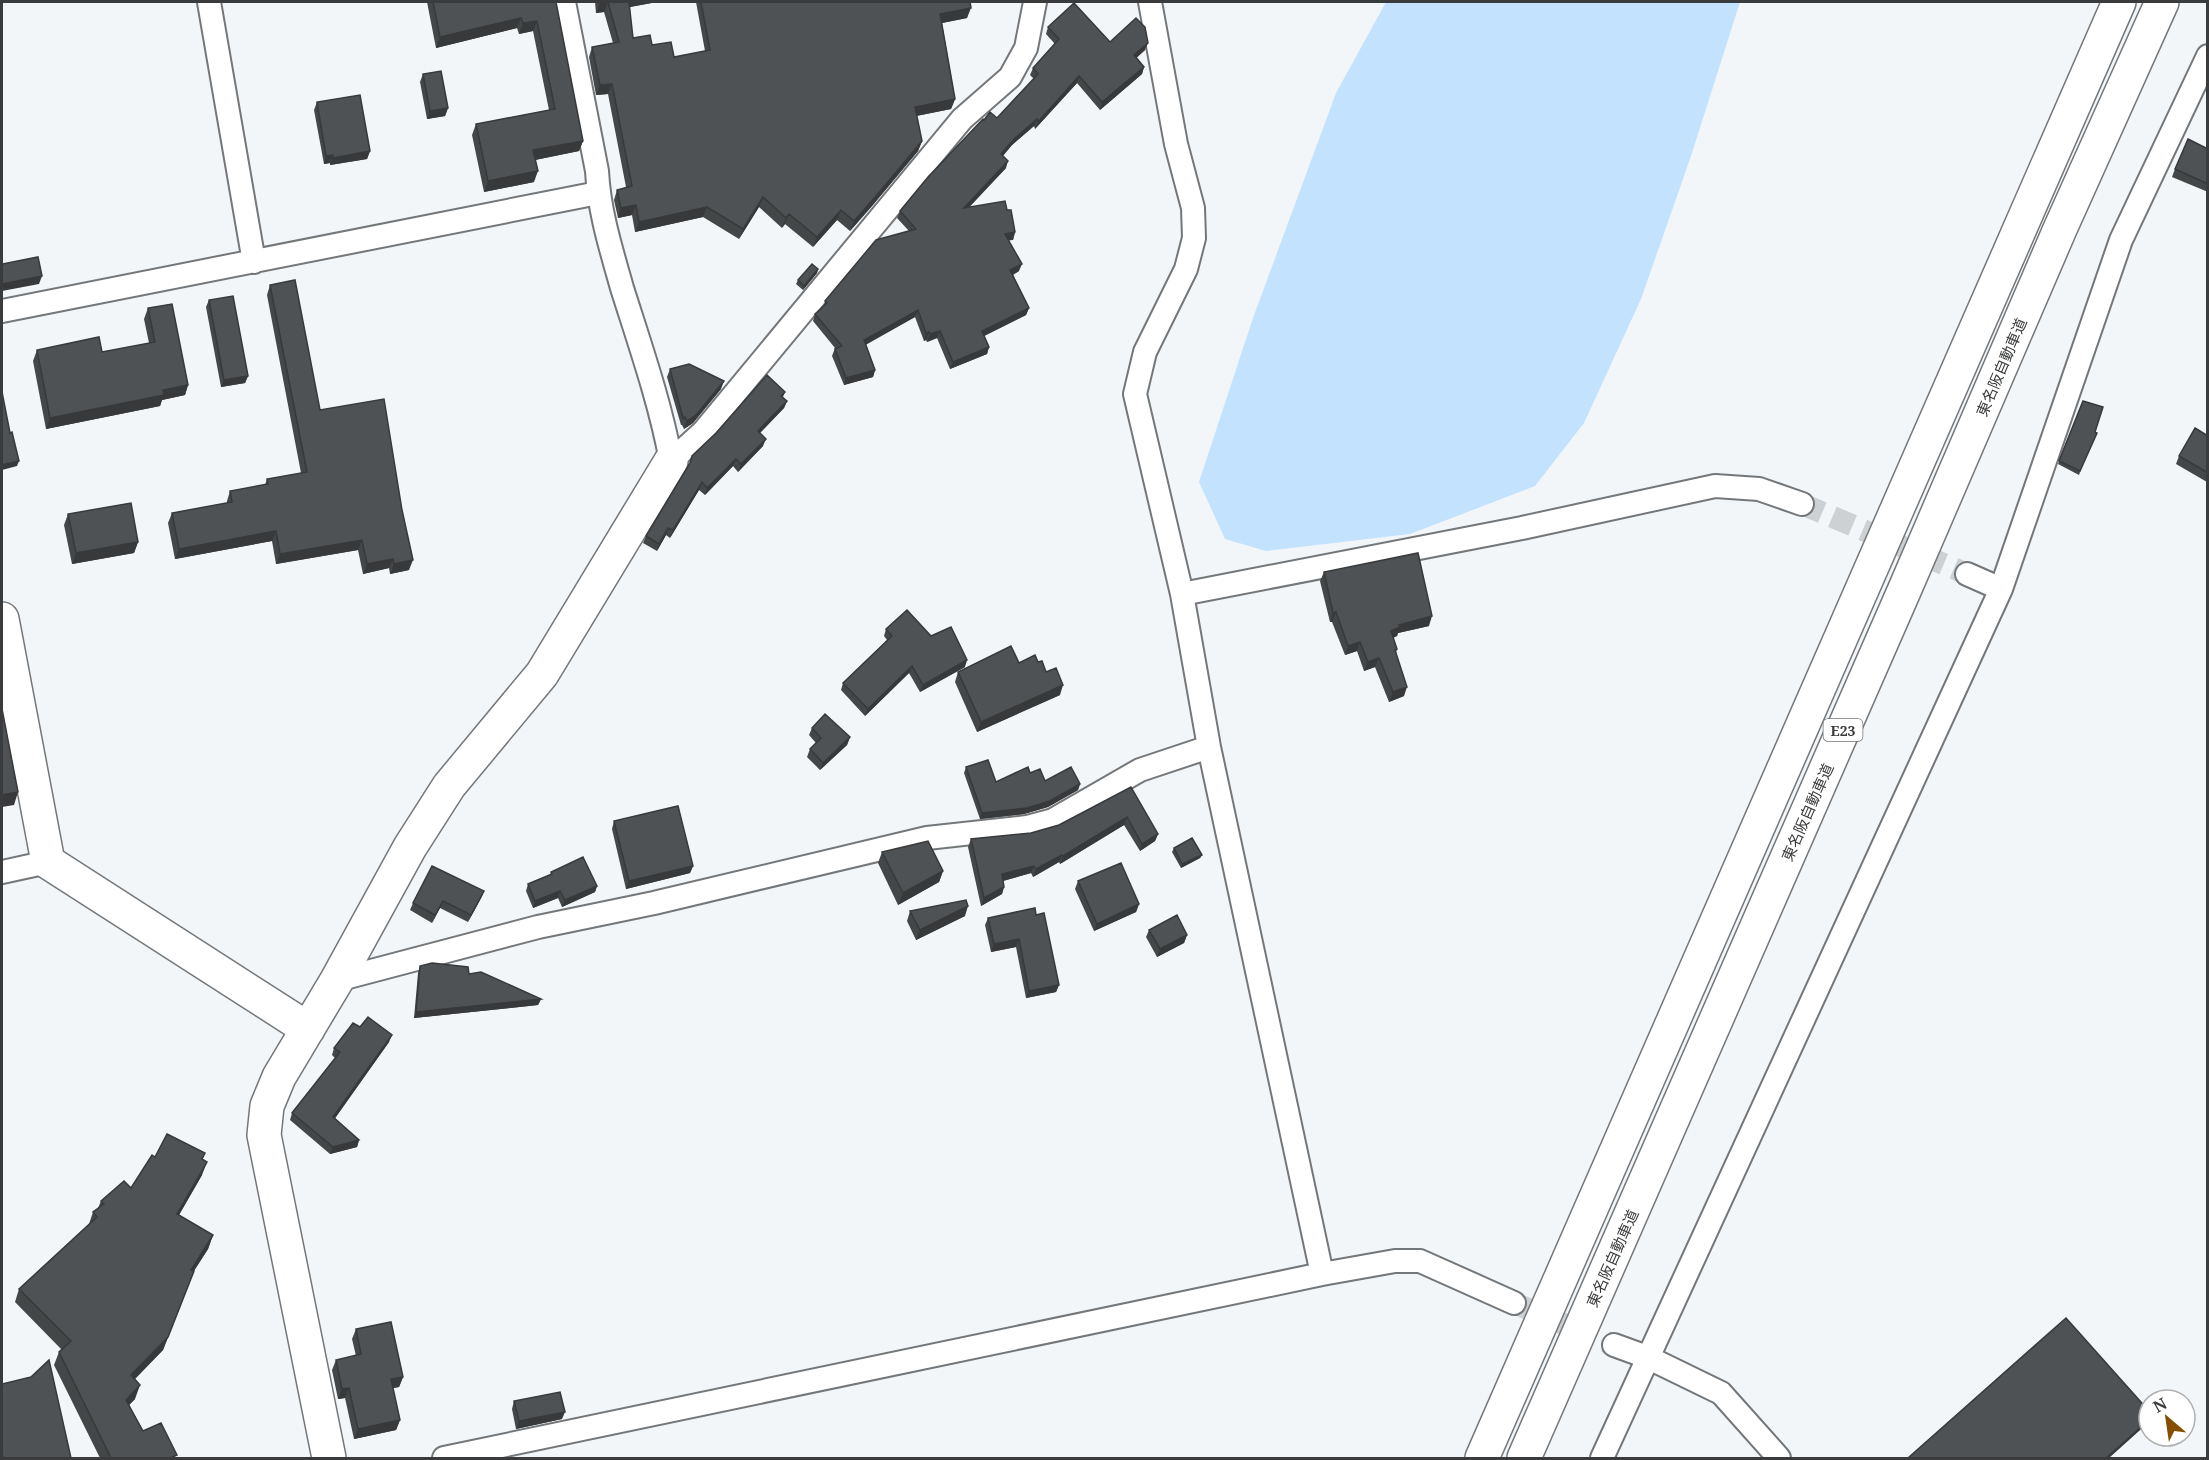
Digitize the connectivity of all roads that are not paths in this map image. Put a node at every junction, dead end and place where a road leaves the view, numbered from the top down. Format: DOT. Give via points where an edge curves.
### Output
graph roads {
  1 [pos="209,2"];
  2 [pos="564,2"];
  3 [pos="1035,2"];
  4 [pos="1150,2"];
  5 [pos="2118,2"];
  6 [pos="2162,2"];
  7 [pos="2208,56"];
  8 [pos="598,193"];
  9 [pos="254,262"];
  10 [pos="2,311"];
  11 [pos="670,461"];
  12 [pos="1802,504"];
  13 [pos="1967,574"];
  14 [pos="2001,590"];
  15 [pos="1182,594"];
  16 [pos="2,619"];
  17 [pos="1209,747"];
  18 [pos="48,862"];
  19 [pos="2,872"];
  20 [pos="337,980"];
  21 [pos="308,1029"];
  22 [pos="1322,1274"];
  23 [pos="1514,1303"];
  24 [pos="1614,1345"];
  25 [pos="1647,1358"];
  26 [pos="329,1458"];
  27 [pos="444,1458"];
  28 [pos="1482,1458"];
  29 [pos="1524,1458"];
  30 [pos="1602,1458"];
  31 [pos="1779,1458"];
  1 -- 9 [label="street"];
  2 -- 8 [label="street"];
  3 -- 11 [label="street" via="1026,48 1010,77 962,119 703,432"];
  4 -- 15 [label="street" via="1176,144 1193,208 1194,238 1186,269 1145,352 1135,394"];
  5 -- 28 [label="main road, E23"];
  6 -- 29 [label="main road, 東名阪自動車道 / E23"];
  7 -- 14 [label="street" via="2121,240"];
  8 -- 9 [label="street"];
  8 -- 11 [label="street" via="604,228 664,426"];
  9 -- 10 [label="street"];
  11 -- 20 [label="main road" via="542,674 438,803"];
  12 -- 15 [label="street" via="1759,489 1715,486"];
  13 -- 14 [label="street"];
  14 -- 25 [label="street"];
  15 -- 17 [label="street"];
  16 -- 18 [label="main road"];
  17 -- 20 [label="street" via="1140,770 1053,820 1027,827 927,838 538,927"];
  17 -- 22 [label="street"];
  18 -- 19 [label="street"];
  18 -- 21 [label="main road"];
  20 -- 21 [label="main road"];
  21 -- 26 [label="main road" via="279,1077 267,1106 264,1135"];
  22 -- 23 [label="street" via="1395,1261 1420,1261"];
  22 -- 27 [label="street"];
  24 -- 25 [label="street"];
  25 -- 30 [label="street"];
  25 -- 31 [label="street" via="1721,1393"];
}
